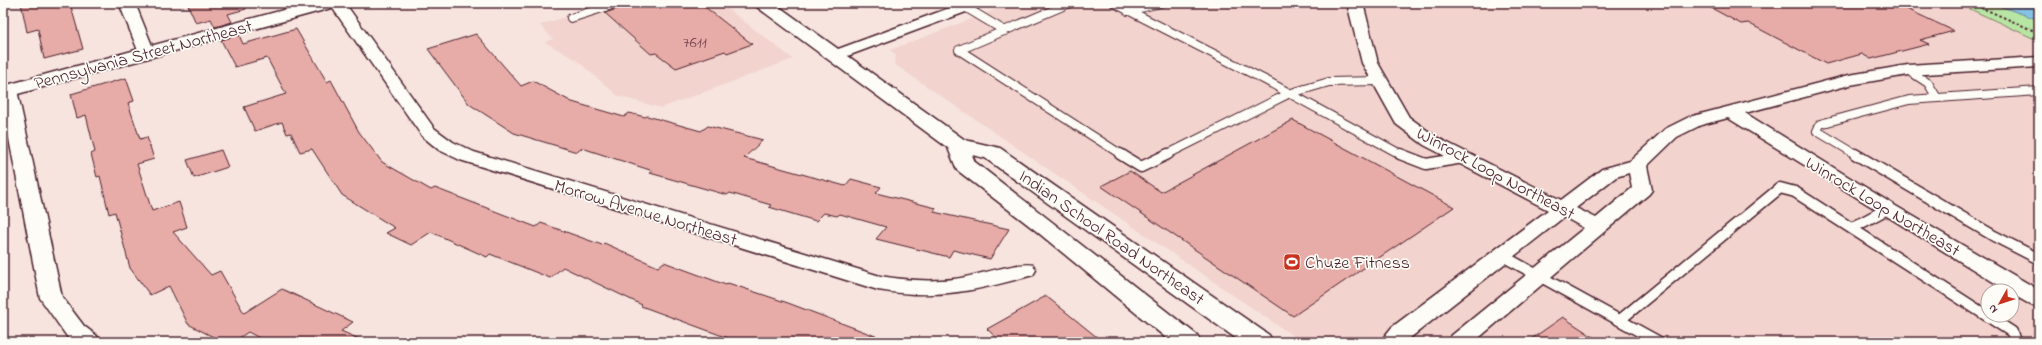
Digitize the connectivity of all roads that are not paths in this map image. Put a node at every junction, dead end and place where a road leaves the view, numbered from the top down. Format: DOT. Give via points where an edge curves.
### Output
graph roads {
  1 [pos="128,3"];
  2 [pos="329,3"];
  3 [pos="337,3"];
  4 [pos="618,3"];
  5 [pos="762,3"];
  6 [pos="1070,3"];
  7 [pos="1114,3"];
  8 [pos="1160,3"];
  9 [pos="1355,3"];
  10 [pos="971,5"];
  11 [pos="1128,11"];
  12 [pos="571,18"];
  13 [pos="1005,30"];
  14 [pos="147,53"];
  15 [pos="836,54"];
  16 [pos="2039,62"];
  17 [pos="1908,70"];
  18 [pos="1379,81"];
  19 [pos="5,91"];
  20 [pos="2039,91"];
  21 [pos="1288,94"];
  22 [pos="1937,98"];
  23 [pos="1729,111"];
  24 [pos="958,145"];
  25 [pos="1463,158"];
  26 [pos="1637,165"];
  27 [pos="1563,209"];
  28 [pos="1887,209"];
  29 [pos="1598,227"];
  30 [pos="1852,228"];
  31 [pos="1501,255"];
  32 [pos="2039,259"];
  33 [pos="1025,270"];
  34 [pos="1540,276"];
  35 [pos="2039,300"];
  36 [pos="1620,320"];
  37 [pos="1391,339"];
  38 [pos="89,342"];
  39 [pos="1188,342"];
  40 [pos="1260,342"];
  41 [pos="1459,342"];
  42 [pos="1659,342"];
  43 [pos="2014,342"];
  1 -- 14 [label="street"];
  2 -- 14 [label="street, Pennsylvania Street Northeast"];
  3 -- 33 [label="street, Morrow Avenue Northeast" via="428,132 446,146 467,156 885,284 919,289 956,287"];
  4 -- 12 [label="lane"];
  5 -- 15 [label="street, Indian School Road Northeast"];
  6 -- 13 [label="lane"];
  7 -- 11 [label="lane"];
  8 -- 11 [label="lane"];
  9 -- 18 [label="street, Winrock Loop Northeast" via="1370,63"];
  10 -- 13 [label="lane"];
  10 -- 15 [label="street"];
  11 -- 21 [label="lane"];
  13 -- 21 [label="lane" via="959,50 1141,168"];
  14 -- 19 [label="street, Pennsylvania Street Northeast"];
  15 -- 24 [label="street, Indian School Road Northeast"];
  16 -- 17 [label="street"];
  17 -- 22 [label="lane" via="1928,83"];
  17 -- 23 [label="street" via="1867,76"];
  18 -- 21 [label="lane" via="1329,82"];
  18 -- 25 [label="street, Winrock Loop Northeast" via="1396,113 1409,127"];
  19 -- 38 [label="street" via="51,298 76,332"];
  20 -- 22 [label="lane"];
  21 -- 25 [label="lane" via="1410,159 1426,164"];
  22 -- 32 [label="lane" via="1909,100 1820,124 1817,131 1994,236"];
  23 -- 26 [label="street" via="1681,127"];
  23 -- 28 [label="street, Winrock Loop Northeast"];
  24 -- 39 [label="street, Indian School Road Northeast" via="965,165"];
  24 -- 40 [label="street, Indian School Road Northeast" via="992,153"];
  25 -- 27 [label="street, Winrock Loop Northeast"];
  26 -- 27 [label="street" via="1609,173"];
  26 -- 29 [label="street" via="1642,190"];
  27 -- 29 [label="street, Winrock Loop Northeast"];
  27 -- 31 [label="street"];
  28 -- 30 [label="lane"];
  28 -- 35 [label="street, Winrock Loop Northeast"];
  29 -- 34 [label="street"];
  30 -- 36 [label="lane" via="1795,192 1780,188"];
  30 -- 43 [label="lane" via="2012,332"];
  31 -- 34 [label="lane"];
  31 -- 37 [label="street"];
  34 -- 36 [label="lane"];
  34 -- 41 [label="street"];
  36 -- 42 [label="lane"];
}
